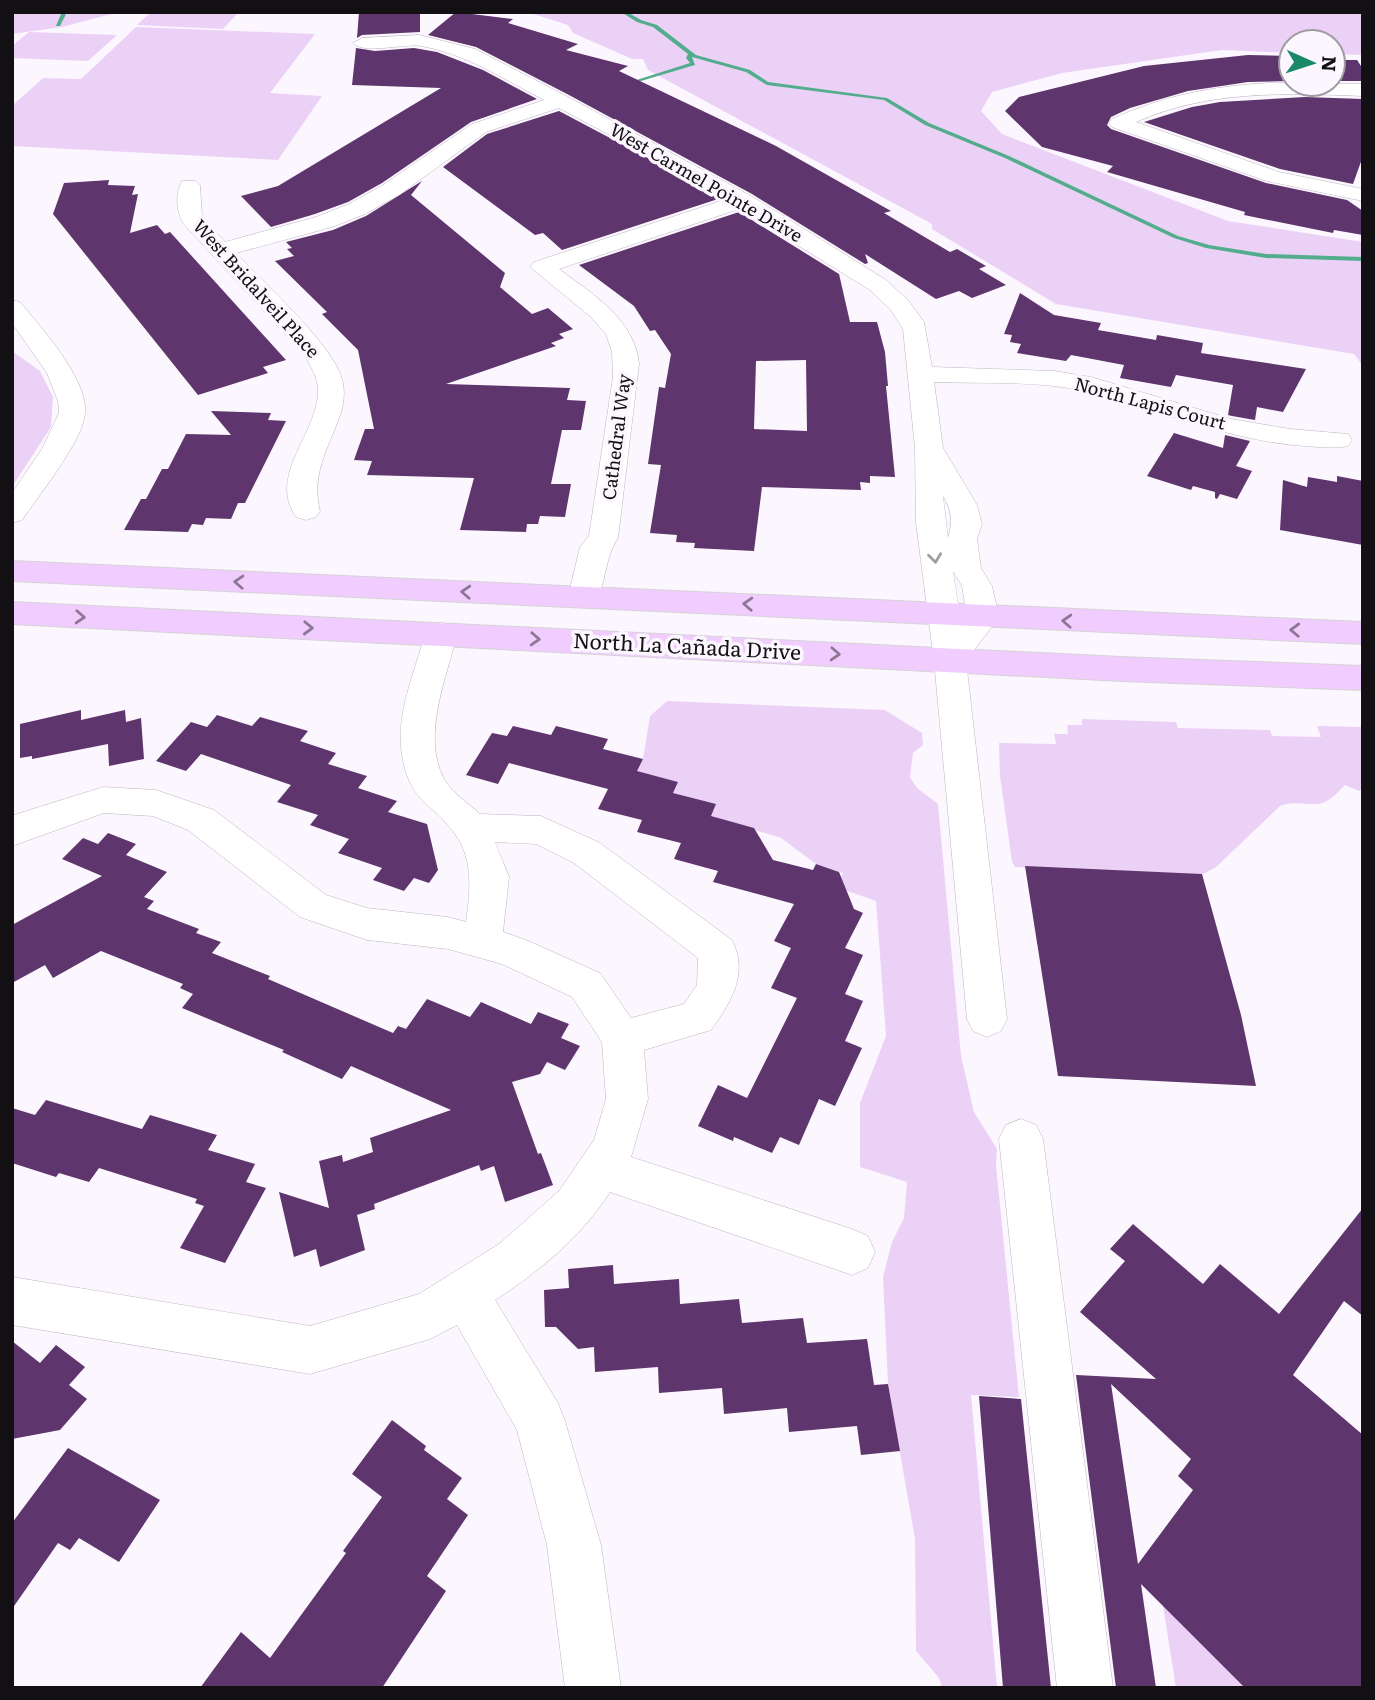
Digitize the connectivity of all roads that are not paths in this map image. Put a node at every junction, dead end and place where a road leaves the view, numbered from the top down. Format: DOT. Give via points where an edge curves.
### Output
graph roads {
  1 [pos="362,43"];
  2 [pos="1363,90"];
  3 [pos="561,101"];
  4 [pos="189,185"];
  5 [pos="1363,195"];
  6 [pos="743,201"];
  7 [pos="220,250"];
  8 [pos="12,307"];
  9 [pos="921,374"];
  10 [pos="1338,440"];
  11 [pos="929,448"];
  12 [pos="306,511"];
  13 [pos="12,514"];
  14 [pos="931,523"];
  15 [pos="967,524"];
  16 [pos="12,571"];
  17 [pos="583,597"];
  18 [pos="980,601"];
  19 [pos="12,613"];
  20 [pos="943,615"];
  21 [pos="1363,633"];
  22 [pos="441,634"];
  23 [pos="950,660"];
  24 [pos="1363,678"];
  25 [pos="471,827"];
  26 [pos="12,832"];
  27 [pos="483,943"];
  28 [pos="987,1019"];
  29 [pos="622,1038"];
  30 [pos="1021,1139"];
  31 [pos="600,1168"];
  32 [pos="852,1252"];
  33 [pos="464,1293"];
  34 [pos="12,1301"];
  35 [pos="593,1688"];
  36 [pos="1085,1688"];
  1 -- 3 [label="street, West Carmel Pointe Drive" via="419,40 454,47"];
  2 -- 5 [label="street" via="1237,90 1186,97 1119,123 1274,177"];
  3 -- 6 [label="street, West Carmel Pointe Drive"];
  3 -- 7 [label="street" via="479,128 357,209"];
  4 -- 7 [label="street, West Bridalveil Place" via="191,218"];
  6 -- 9 [label="street, West Carmel Pointe Drive" via="897,300 915,329"];
  6 -- 17 [label="street, Cathedral Way" via="541,267 606,319 623,344 626,377 603,538 595,547"];
  7 -- 12 [label="street, West Bridalveil Place" via="315,352 330,377 330,413 302,485"];
  8 -- 13 [label="street" via="58,371 71,395 72,413 66,430"];
  9 -- 10 [label="street, North Lapis Court" via="1054,379 1091,385 1227,426"];
  9 -- 11 [label="street, West Carmel Pointe Drive"];
  11 -- 14 [label="street, West Carmel Pointe Drive"];
  11 -- 15 [label="street, West Carmel Pointe Drive" via="962,500"];
  14 -- 15 [label="street"];
  14 -- 20 [label="street, West Carmel Pointe Drive, one-way"];
  15 -- 18 [label="street, West Carmel Pointe Drive" via="962,539 966,568"];
  17 -- 16 [label="main road, one-way"];
  20 -- 17 [label="main road, one-way"];
  18 -- 20 [label="main road"];
  21 -- 18 [label="main road, one-way"];
  18 -- 23 [label="street"];
  19 -- 22 [label="main road, North La Cañada Drive, one-way"];
  20 -- 23 [label="street, West Carmel Pointe Drive"];
  22 -- 23 [label="main road, North La Cañada Drive, one-way"];
  22 -- 25 [label="street" via="418,726 419,755 429,787"];
  23 -- 24 [label="main road, North La Cañada Drive"];
  23 -- 28 [label="street, West Carmel Pointe Drive"];
  25 -- 27 [label="street" via="490,877"];
  25 -- 29 [label="street" via="541,830 587,853 718,951 717,989 697,1018"];
  26 -- 27 [label="street" via="103,800 156,803 201,820 313,906 367,924 447,933"];
  27 -- 29 [label="street" via="512,951 586,985"];
  29 -- 31 [label="street" via="626,1099 612,1149"];
  30 -- 36 [label="street"];
  31 -- 32 [label="street"];
  31 -- 33 [label="street" via="575,1206 515,1260"];
  33 -- 34 [label="street" via="430,1315 310,1350"];
  33 -- 35 [label="street" via="540,1421 574,1545"];
}
